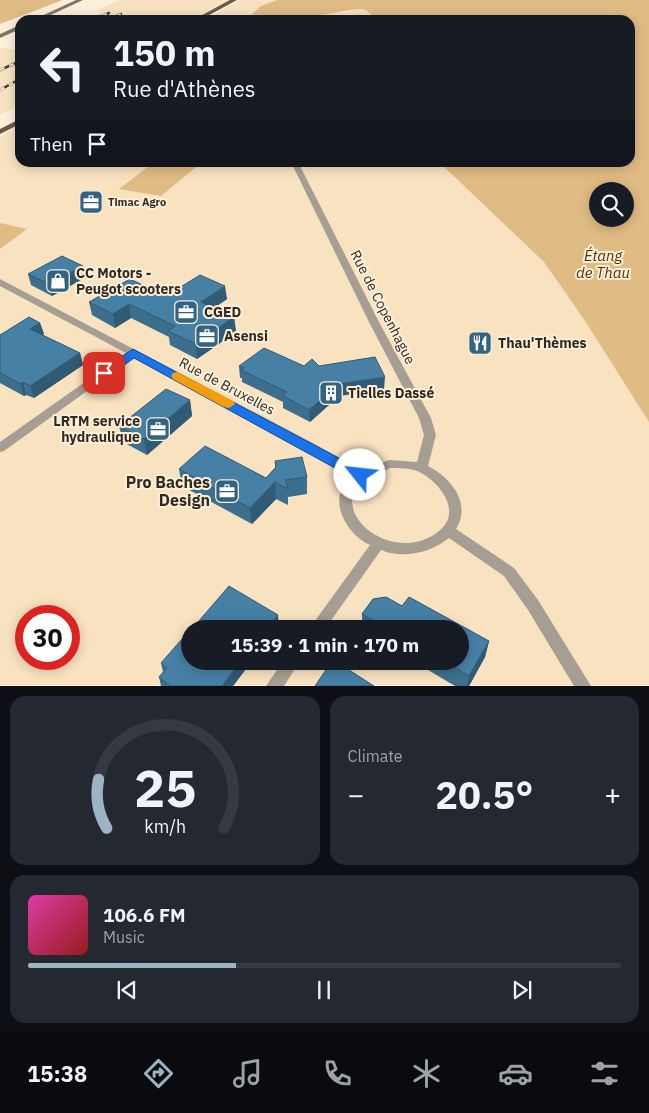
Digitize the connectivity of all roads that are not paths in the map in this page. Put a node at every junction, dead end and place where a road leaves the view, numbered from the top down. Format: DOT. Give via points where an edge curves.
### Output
graph roads {
  1 [pos="234,0"];
  2 [pos="240,0"];
  3 [pos="78,1"];
  4 [pos="47,15"];
  5 [pos="210,15"];
  6 [pos="211,15"];
  7 [pos="15,29"];
  8 [pos="0,36"];
  9 [pos="15,116"];
  10 [pos="0,124"];
  11 [pos="15,124"];
  12 [pos="0,132"];
  13 [pos="296,167"];
  14 [pos="0,282"];
  15 [pos="133,353"];
  16 [pos="0,448"];
  17 [pos="422,468"];
  18 [pos="360,475"];
  19 [pos="449,531"];
  20 [pos="378,544"];
  21 [pos="323,620"];
  22 [pos="286,670"];
  23 [pos="274,686"];
  24 [pos="583,686"];
  1 -- 5 [label="main road"];
  2 -- 6 [label="main road"];
  3 -- 4 [label="street"];
  7 -- 8 [label="street"];
  9 -- 10 [label="main road"];
  11 -- 12 [label="main road"];
  13 -- 17 [label="street, Rue de Copenhague" via="425,418 430,435"];
  14 -- 15 [label="street, Rue de Bruxelles"];
  15 -- 16 [label="street"];
  15 -- 18 [label="street, Rue de Bruxelles"];
  17 -- 18 [label="street" via="389,464"];
  17 -- 19 [label="street" via="449,488 455,502 456,517"];
  18 -- 20 [label="street" via="346,498 346,511 363,536"];
  19 -- 20 [label="street" via="436,542 418,548 398,549"];
  19 -- 24 [label="street" via="509,572"];
  20 -- 21 [label="street"];
  22 -- 23 [label="street"];
}
